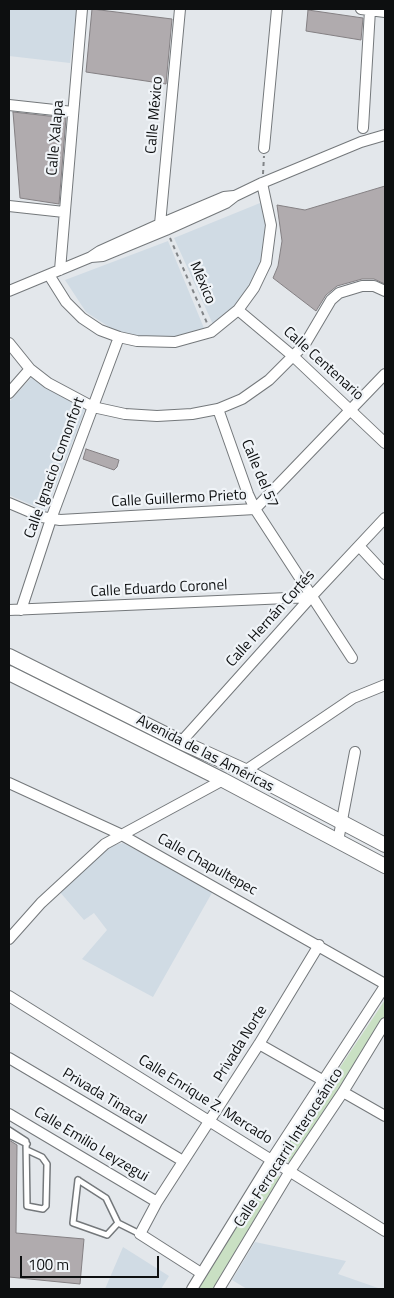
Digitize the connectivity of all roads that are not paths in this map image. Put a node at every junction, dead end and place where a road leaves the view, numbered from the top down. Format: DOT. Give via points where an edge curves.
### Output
graph roads {
  1 [pos="82,9"];
  2 [pos="180,9"];
  3 [pos="277,9"];
  4 [pos="366,9"];
  5 [pos="385,12"];
  6 [pos="9,105"];
  7 [pos="73,112"];
  8 [pos="363,128"];
  9 [pos="385,135"];
  10 [pos="264,148"];
  11 [pos="262,184"];
  12 [pos="235,196"];
  13 [pos="9,206"];
  14 [pos="64,212"];
  15 [pos="160,224"];
  16 [pos="91,257"];
  17 [pos="60,270"];
  18 [pos="49,275"];
  19 [pos="9,291"];
  20 [pos="385,291"];
  21 [pos="238,310"];
  22 [pos="119,337"];
  23 [pos="9,343"];
  24 [pos="294,357"];
  25 [pos="30,369"];
  26 [pos="385,374"];
  27 [pos="9,393"];
  28 [pos="93,407"];
  29 [pos="218,410"];
  30 [pos="351,410"];
  31 [pos="385,443"];
  32 [pos="9,503"];
  33 [pos="255,509"];
  34 [pos="385,518"];
  35 [pos="51,519"];
  36 [pos="359,546"];
  37 [pos="385,574"];
  38 [pos="311,597"];
  39 [pos="9,610"];
  40 [pos="21,610"];
  41 [pos="9,656"];
  42 [pos="352,658"];
  43 [pos="9,673"];
  44 [pos="385,685"];
  45 [pos="181,742"];
  46 [pos="356,752"];
  47 [pos="245,771"];
  48 [pos="223,780"];
  49 [pos="9,783"];
  50 [pos="341,822"];
  51 [pos="120,834"];
  52 [pos="338,841"];
  53 [pos="385,845"];
  54 [pos="385,866"];
  55 [pos="9,939"];
  56 [pos="319,945"];
  57 [pos="385,985"];
  58 [pos="9,996"];
  59 [pos="385,1023"];
  60 [pos="259,1044"];
  61 [pos="9,1058"];
  62 [pos="324,1081"];
  63 [pos="343,1092"];
  64 [pos="9,1114"];
  65 [pos="385,1116"];
  66 [pos="210,1122"];
  67 [pos="9,1130"];
  68 [pos="9,1135"];
  69 [pos="27,1147"];
  70 [pos="272,1159"];
  71 [pos="183,1162"];
  72 [pos="290,1171"];
  73 [pos="157,1202"];
  74 [pos="118,1223"];
  75 [pos="385,1231"];
  76 [pos="140,1234"];
  77 [pos="201,1273"];
  78 [pos="220,1286"];
  79 [pos="192,1289"];
  80 [pos="232,1289"];
  1 -- 7 [label="street, Calle Xalapa"];
  2 -- 15 [label="street, Calle México"];
  3 -- 10 [label="street"];
  4 -- 5 [label="street"];
  4 -- 8 [label="street"];
  6 -- 7 [label="street"];
  7 -- 14 [label="street, Calle Xalapa"];
  9 -- 11 [label="street"];
  11 -- 12 [label="street"];
  11 -- 21 [label="street" via="271,226 268,253 254,288"];
  12 -- 15 [label="street" via="224,197"];
  12 -- 16 [label="street" via="166,230 103,256"];
  13 -- 14 [label="street"];
  14 -- 17 [label="street, Calle Xalapa"];
  15 -- 16 [label="street"];
  16 -- 17 [label="street"];
  17 -- 18 [label="street"];
  18 -- 19 [label="street"];
  18 -- 22 [label="street" via="66,302 82,318"];
  20 -- 24 [label="street" via="374,286 362,286 339,293 331,300"];
  21 -- 22 [label="street" via="211,332 175,342"];
  21 -- 24 [label="street, Calle Centenario"];
  22 -- 28 [label="street, Calle Ignacio Comonfort"];
  23 -- 25 [label="street"];
  24 -- 29 [label="street" via="270,380"];
  24 -- 30 [label="street, Calle Centenario"];
  25 -- 27 [label="street"];
  25 -- 28 [label="street"];
  26 -- 30 [label="street, Calle Guillermo Prieto"];
  28 -- 29 [label="street" via="157,416"];
  28 -- 35 [label="street, Calle Ignacio Comonfort"];
  29 -- 33 [label="street, Calle del 57"];
  30 -- 31 [label="street, Calle Centenario"];
  30 -- 33 [label="street, Calle Guillermo Prieto"];
  32 -- 35 [label="street, Calle Guillermo Prieto"];
  33 -- 35 [label="street, Calle Guillermo Prieto"];
  33 -- 38 [label="street, Calle del 57"];
  34 -- 36 [label="street, Calle Hernán Cortés"];
  35 -- 40 [label="street, Calle Ignacio Comonfort"];
  36 -- 37 [label="street"];
  36 -- 38 [label="street, Calle Hernán Cortés"];
  38 -- 40 [label="street, Calle Eduardo Coronel"];
  38 -- 42 [label="street, Calle del 57"];
  38 -- 45 [label="street, Calle Hernán Cortés"];
  39 -- 40 [label="street, Calle Eduardo Coronel"];
  41 -- 45 [label="main road, Avenida de las Américas"];
  43 -- 48 [label="main road, Avenida de las Américas"];
  44 -- 47 [label="street" via="353,698"];
  45 -- 47 [label="main road, Avenida de las Américas"];
  46 -- 50 [label="street"];
  47 -- 48 [label="main road"];
  47 -- 50 [label="main road, Avenida de las Américas"];
  48 -- 51 [label="street"];
  48 -- 52 [label="main road, Avenida de las Américas"];
  49 -- 51 [label="street, Calle Chapultepec"];
  50 -- 52 [label="street"];
  50 -- 53 [label="main road, Avenida de las Américas"];
  51 -- 55 [label="street" via="40,903"];
  51 -- 56 [label="street, Calle Chapultepec"];
  52 -- 54 [label="main road, Avenida de las Américas"];
  56 -- 57 [label="street, Calle Chapultepec"];
  56 -- 60 [label="street, Privada Norte"];
  57 -- 62 [label="street, Calle Ferrocarril Interoceánico"];
  58 -- 66 [label="street, Calle Enrique Z. Mercado"];
  59 -- 63 [label="street, Calle Ferrocarril Interoceánico"];
  60 -- 62 [label="street"];
  60 -- 66 [label="street, Privada Norte"];
  61 -- 71 [label="street, Privada Tinacal"];
  62 -- 70 [label="street, Calle Ferrocarril Interoceánico"];
  63 -- 65 [label="street"];
  63 -- 72 [label="street, Calle Ferrocarril Interoceánico"];
  64 -- 73 [label="street, Calle Emilio Leyzegui"];
  66 -- 70 [label="street, Calle Enrique Z. Mercado"];
  66 -- 71 [label="street, Privada Norte"];
  67 -- 69 [label="lane" via="26,1141"];
  68 -- 69 [label="lane"];
  69 -- 69 [label="lane" via="27,1206 43,1209 46,1206 46,1164 42,1157"];
  70 -- 72 [label="street, Calle Enrique Z. Mercado"];
  70 -- 77 [label="street, Calle Ferrocarril Interoceánico"];
  71 -- 73 [label="street, Privada Norte"];
  72 -- 75 [label="street, Calle Enrique Z. Mercado"];
  72 -- 78 [label="street, Calle Ferrocarril Interoceánico"];
  73 -- 76 [label="street, Privada Norte"];
  74 -- 74 [label="lane" via="106,1198 78,1180 73,1223 107,1236"];
  74 -- 76 [label="lane"];
  76 -- 77 [label="street"];
  77 -- 79 [label="street, Calle Ferrocarril Interoceánico"];
  78 -- 80 [label="street"];
}
